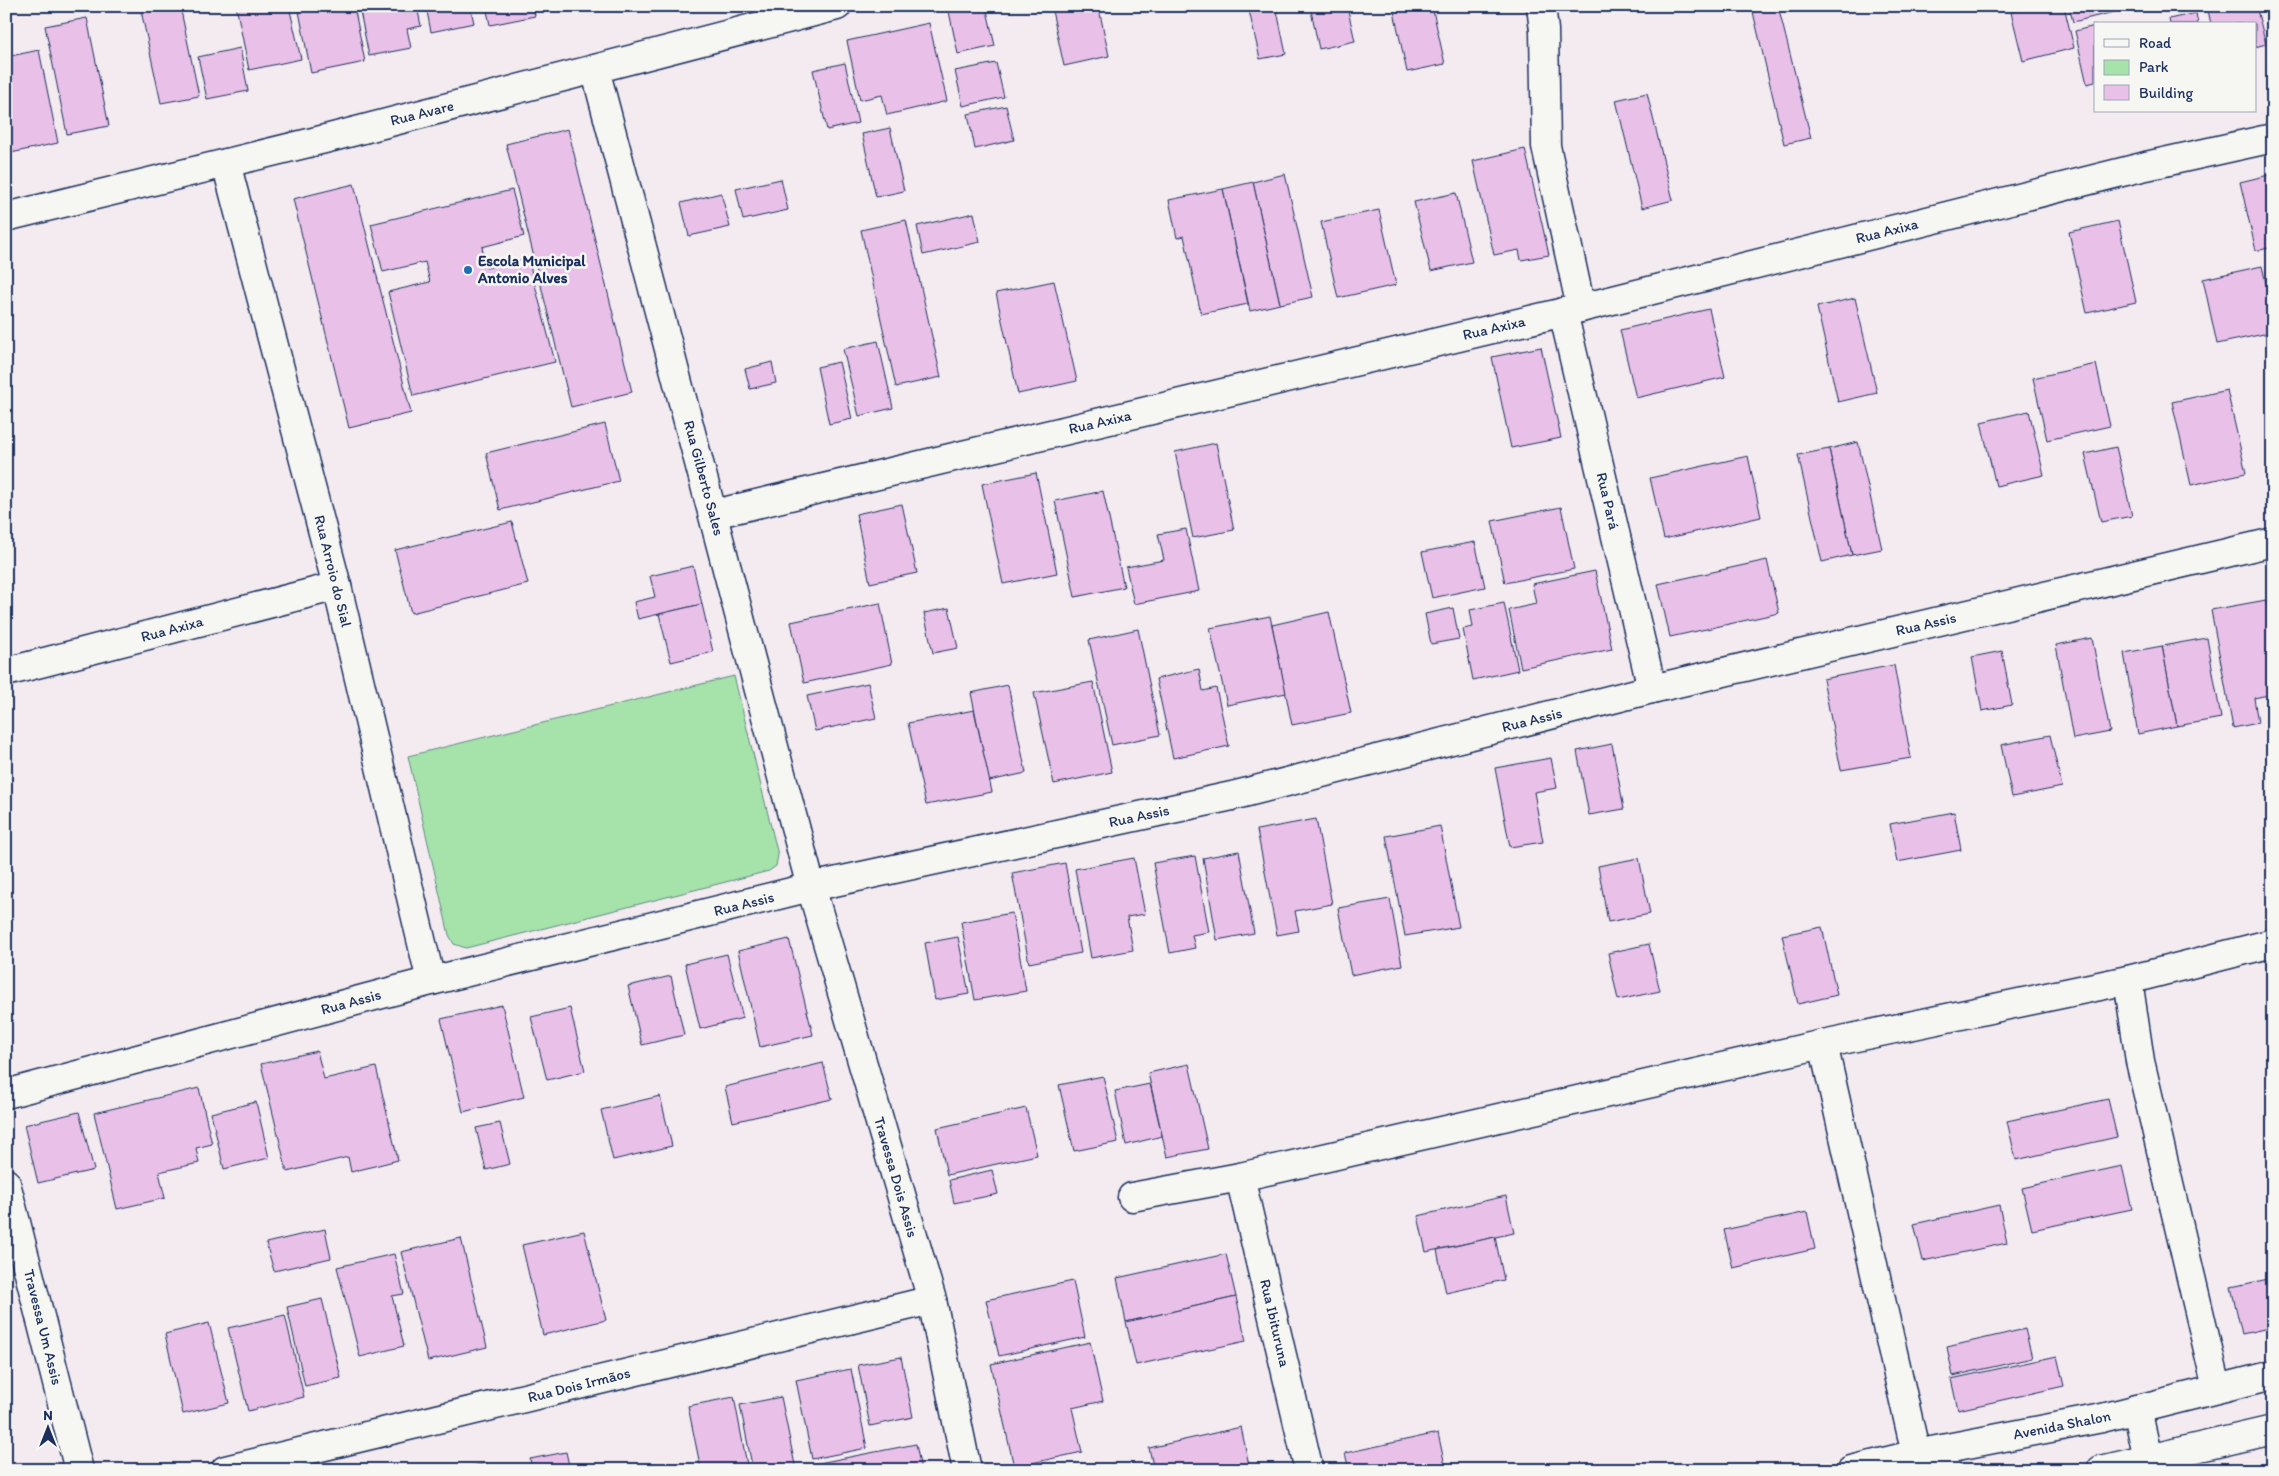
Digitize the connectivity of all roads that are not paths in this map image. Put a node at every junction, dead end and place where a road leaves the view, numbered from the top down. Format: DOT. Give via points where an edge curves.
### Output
graph roads {
  1 [pos="837,6"];
  2 [pos="1541,6"];
  3 [pos="596,69"];
  4 [pos="2273,138"];
  5 [pos="226,163"];
  6 [pos="6,217"];
  7 [pos="1572,310"];
  8 [pos="714,514"];
  9 [pos="2273,542"];
  10 [pos="338,586"];
  11 [pos="6,672"];
  12 [pos="1652,689"];
  13 [pos="811,887"];
  14 [pos="2273,943"];
  15 [pos="2128,980"];
  16 [pos="431,981"];
  17 [pos="1823,1044"];
  18 [pos="6,1094"];
  19 [pos="1240,1176"];
  20 [pos="6,1183"];
  21 [pos="1132,1197"];
  22 [pos="932,1300"];
  23 [pos="2273,1375"];
  24 [pos="2217,1388"];
  25 [pos="2137,1409"];
  26 [pos="2273,1430"];
  27 [pos="1916,1454"];
  28 [pos="2148,1459"];
  29 [pos="2105,1469"];
  30 [pos="79,1470"];
  31 [pos="225,1470"];
  32 [pos="967,1470"];
  33 [pos="1309,1470"];
  34 [pos="1851,1470"];
  35 [pos="1947,1470"];
  1 -- 3 [label="street, Rua Avare"];
  2 -- 7 [label="street, Rua Pará" via="1546,146"];
  3 -- 5 [label="street, Rua Avare"];
  3 -- 8 [label="street, Rua Gilberto Sales"];
  4 -- 7 [label="street, Rua Axixa" via="2146,166"];
  5 -- 6 [label="street, Rua Avare"];
  5 -- 10 [label="street, Rua Arroio do Sial"];
  7 -- 8 [label="street, Rua Axixa"];
  7 -- 12 [label="street, Rua Pará"];
  8 -- 13 [label="street, Rua Gilberto Sales"];
  9 -- 12 [label="street, Rua Assis"];
  10 -- 11 [label="street, Rua Axixa"];
  10 -- 16 [label="street, Rua Arroio do Sial"];
  12 -- 13 [label="street, Rua Assis" via="1232,796"];
  13 -- 16 [label="street, Rua Assis"];
  13 -- 22 [label="street, Travessa Dois Assis"];
  14 -- 15 [label="street"];
  15 -- 17 [label="street"];
  15 -- 24 [label="street" via="2140,1061"];
  16 -- 18 [label="street, Rua Assis"];
  17 -- 19 [label="street"];
  17 -- 27 [label="street"];
  19 -- 21 [label="street"];
  19 -- 33 [label="street, Rua Ibituruna"];
  20 -- 30 [label="street, Travessa Um Assis"];
  22 -- 31 [label="street, Rua Dois Irmãos"];
  22 -- 32 [label="street, Travessa Dois Assis"];
  23 -- 24 [label="street, Avenida Shalon"];
  24 -- 25 [label="street, Avenida Shalon"];
  25 -- 27 [label="street, Avenida Shalon"];
  25 -- 28 [label="street"];
  26 -- 28 [label="street"];
  27 -- 34 [label="street, Avenida Shalon"];
  27 -- 35 [label="street"];
  28 -- 29 [label="street"];
}
